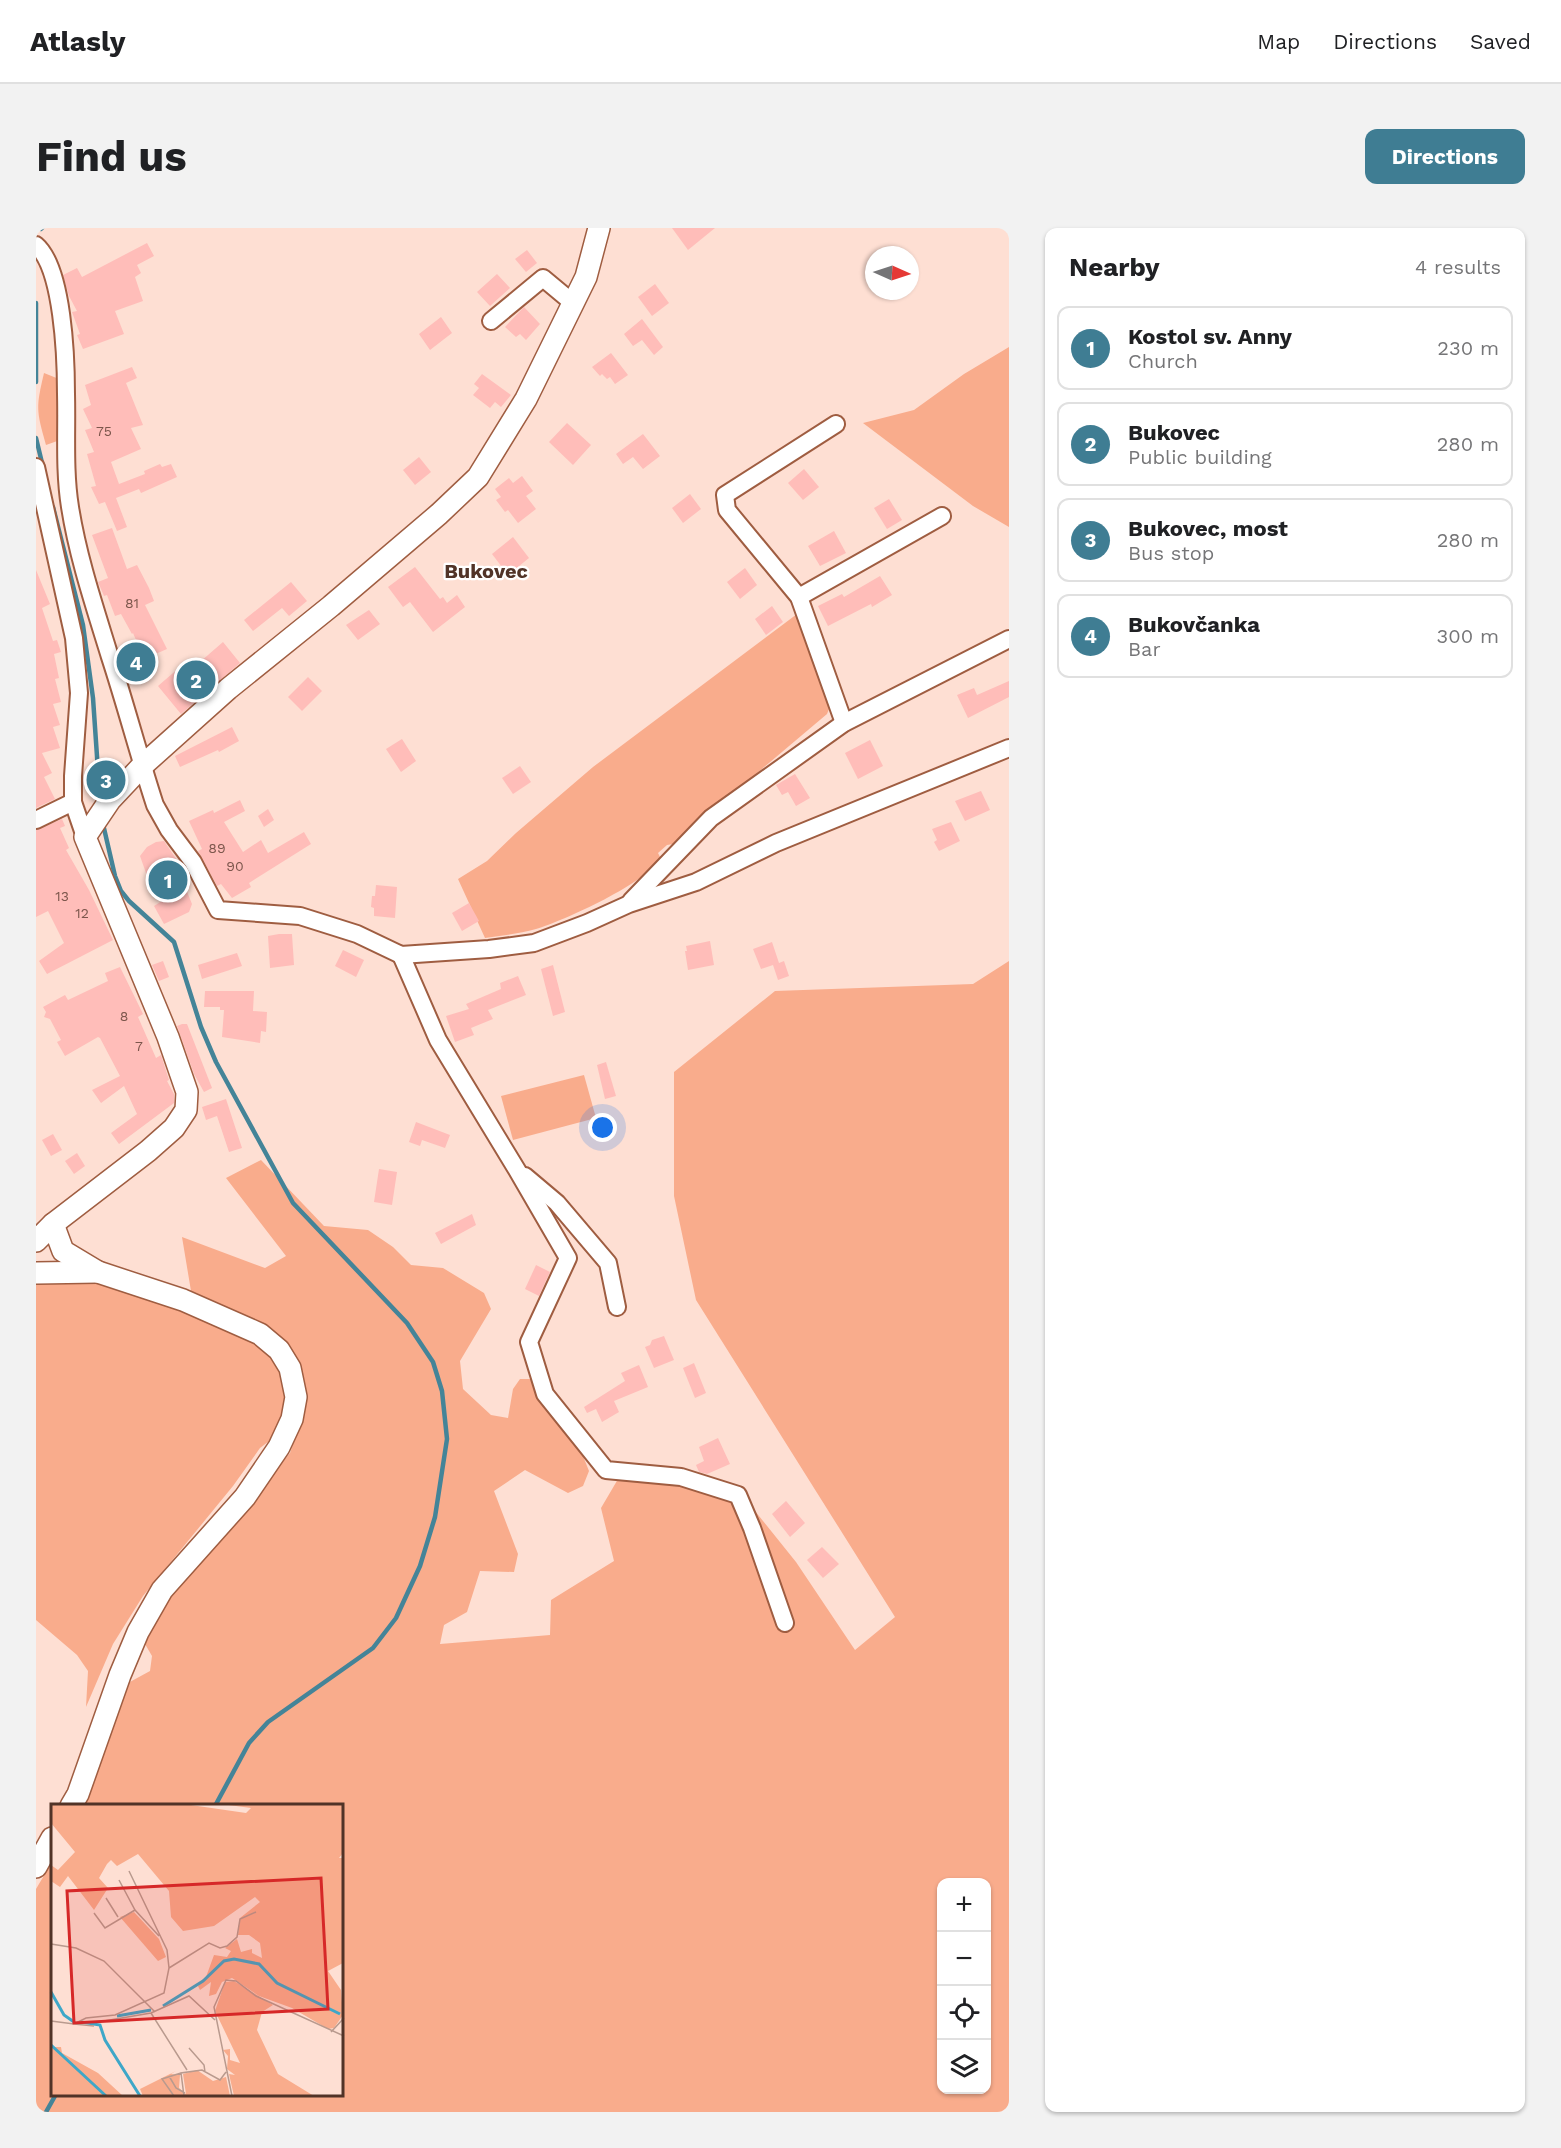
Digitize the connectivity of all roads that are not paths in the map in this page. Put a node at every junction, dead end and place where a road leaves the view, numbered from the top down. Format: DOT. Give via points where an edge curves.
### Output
graph roads {
  1 [pos="598,228"];
  2 [pos="36,245"];
  3 [pos="573,303"];
  4 [pos="491,321"];
  5 [pos="836,424"];
  6 [pos="36,467"];
  7 [pos="942,516"];
  8 [pos="64,540"];
  9 [pos="799,597"];
  10 [pos="1009,639"];
  11 [pos="844,723"];
  12 [pos="1009,748"];
  13 [pos="142,766"];
  14 [pos="73,802"];
  15 [pos="36,820"];
  16 [pos="90,830"];
  17 [pos="629,904"];
  18 [pos="401,955"];
  19 [pos="517,1170"];
  20 [pos="53,1224"];
  21 [pos="36,1241"];
  22 [pos="98,1272"];
  23 [pos="36,1274"];
  24 [pos="617,1307"];
  25 [pos="785,1623"];
  26 [pos="72,1804"];
  27 [pos="51,1840"];
  28 [pos="36,1867"];
  1 -- 3 [label="street" via="586,278"];
  2 -- 8 [label="street" via="48,261 66,354 69,505"];
  3 -- 4 [label="street" via="543,278"];
  3 -- 13 [label="street" via="526,399 477,477 439,514 228,689"];
  5 -- 9 [label="street" via="725,495 727,510"];
  6 -- 8 [label="street"];
  7 -- 9 [label="street"];
  8 -- 13 [label="street"];
  8 -- 14 [label="street" via="78,665"];
  9 -- 11 [label="street"];
  10 -- 11 [label="street"];
  11 -- 17 [label="street" via="711,818"];
  12 -- 17 [label="street" via="776,843 696,882"];
  13 -- 16 [label="street" via="110,800"];
  13 -- 18 [label="street" via="155,805 193,862 218,910 300,916 357,934"];
  14 -- 15 [label="street"];
  14 -- 16 [label="street"];
  16 -- 20 [label="street" via="187,1092 186,1110 174,1128 148,1151"];
  17 -- 18 [label="street" via="534,943"];
  18 -- 19 [label="street" via="438,1040"];
  19 -- 24 [label="street" via="557,1203 608,1263"];
  19 -- 25 [label="street" via="568,1258 529,1342 545,1394 606,1470 681,1478 738,1495"];
  20 -- 21 [label="street"];
  20 -- 22 [label="street" via="63,1251"];
  22 -- 23 [label="street"];
  22 -- 26 [label="street" via="183,1300 260,1334 279,1350 290,1368 296,1397 292,1419 279,1447 244,1497 162,1590 138,1632"];
  27 -- 28 [label="street"];
}
